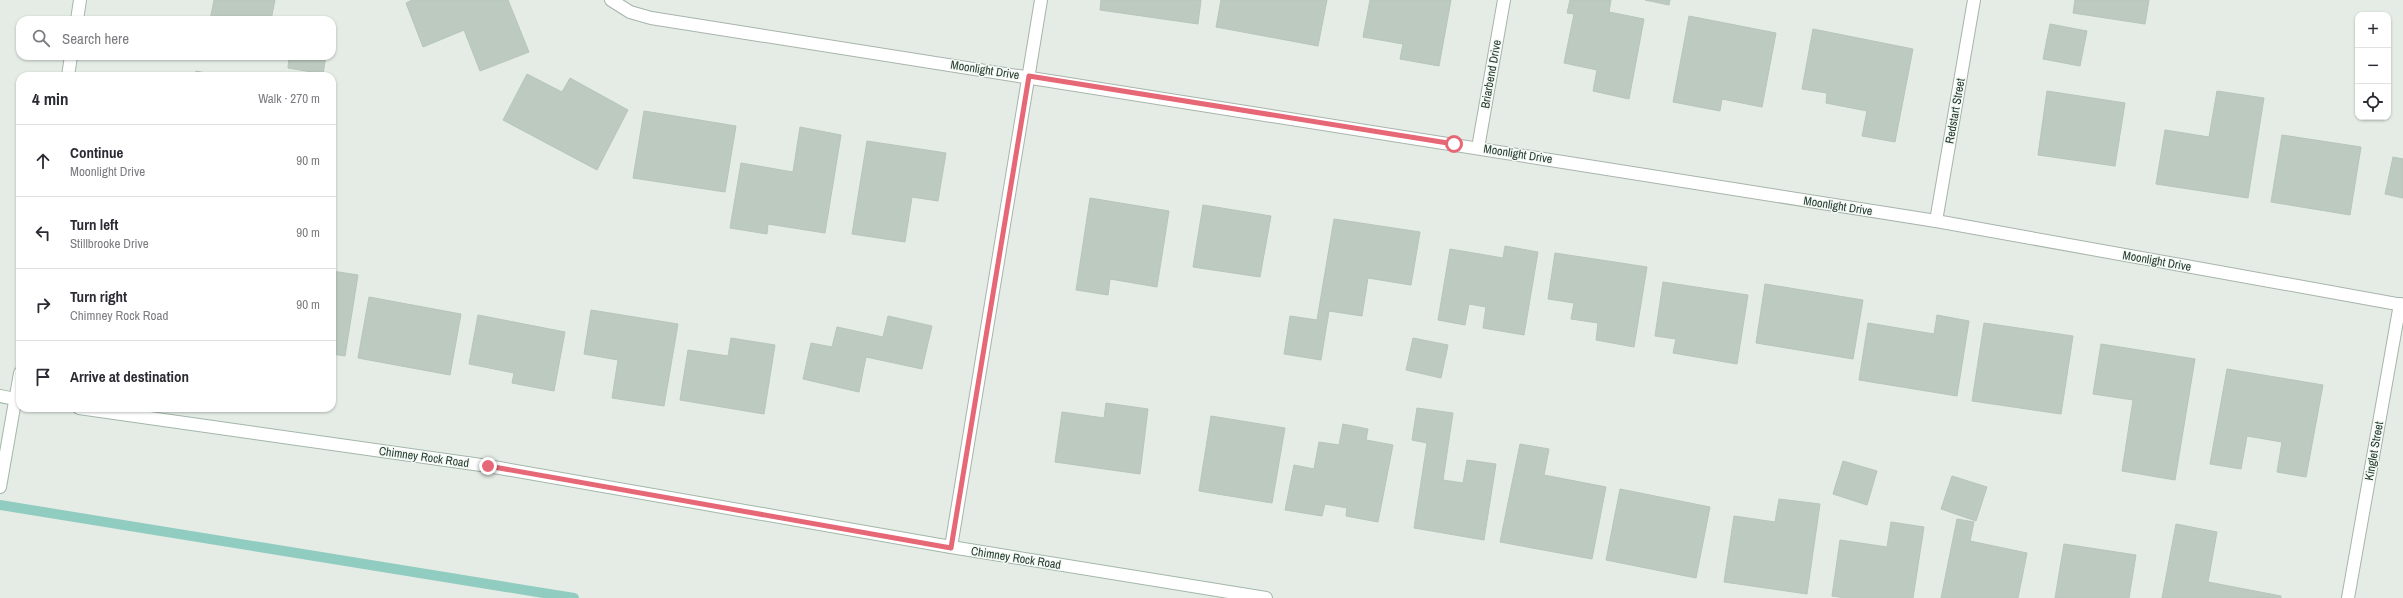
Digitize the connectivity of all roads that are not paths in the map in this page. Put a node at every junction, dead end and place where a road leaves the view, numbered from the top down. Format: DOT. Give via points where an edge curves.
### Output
graph roads {
  1 [pos="80,0"];
  2 [pos="611,0"];
  3 [pos="1041,0"];
  4 [pos="1504,0"];
  5 [pos="1974,0"];
  6 [pos="78,16"];
  7 [pos="70,60"];
  8 [pos="69,72"];
  9 [pos="1029,76"];
  10 [pos="1478,148"];
  11 [pos="1936,221"];
  12 [pos="2401,304"];
  13 [pos="0,396"];
  14 [pos="16,399"];
  15 [pos="16,408"];
  16 [pos="107,412"];
  17 [pos="0,487"];
  18 [pos="951,548"];
  19 [pos="1266,598"];
  20 [pos="2348,598"];
  1 -- 6 [label="street"];
  2 -- 9 [label="street, Moonlight Drive" via="630,12 651,18"];
  3 -- 9 [label="street"];
  4 -- 10 [label="street, Briarbend Drive"];
  5 -- 11 [label="street, Redstart Street"];
  7 -- 8 [label="street"];
  9 -- 10 [label="street, Moonlight Drive"];
  9 -- 18 [label="street"];
  10 -- 11 [label="street, Moonlight Drive"];
  11 -- 12 [label="street, Moonlight Drive"];
  12 -- 20 [label="street, Kinglet Street"];
  13 -- 14 [label="street"];
  15 -- 17 [label="street"];
  16 -- 18 [label="street, Chimney Rock Road" via="488,466"];
  18 -- 19 [label="street, Chimney Rock Road"];
}
